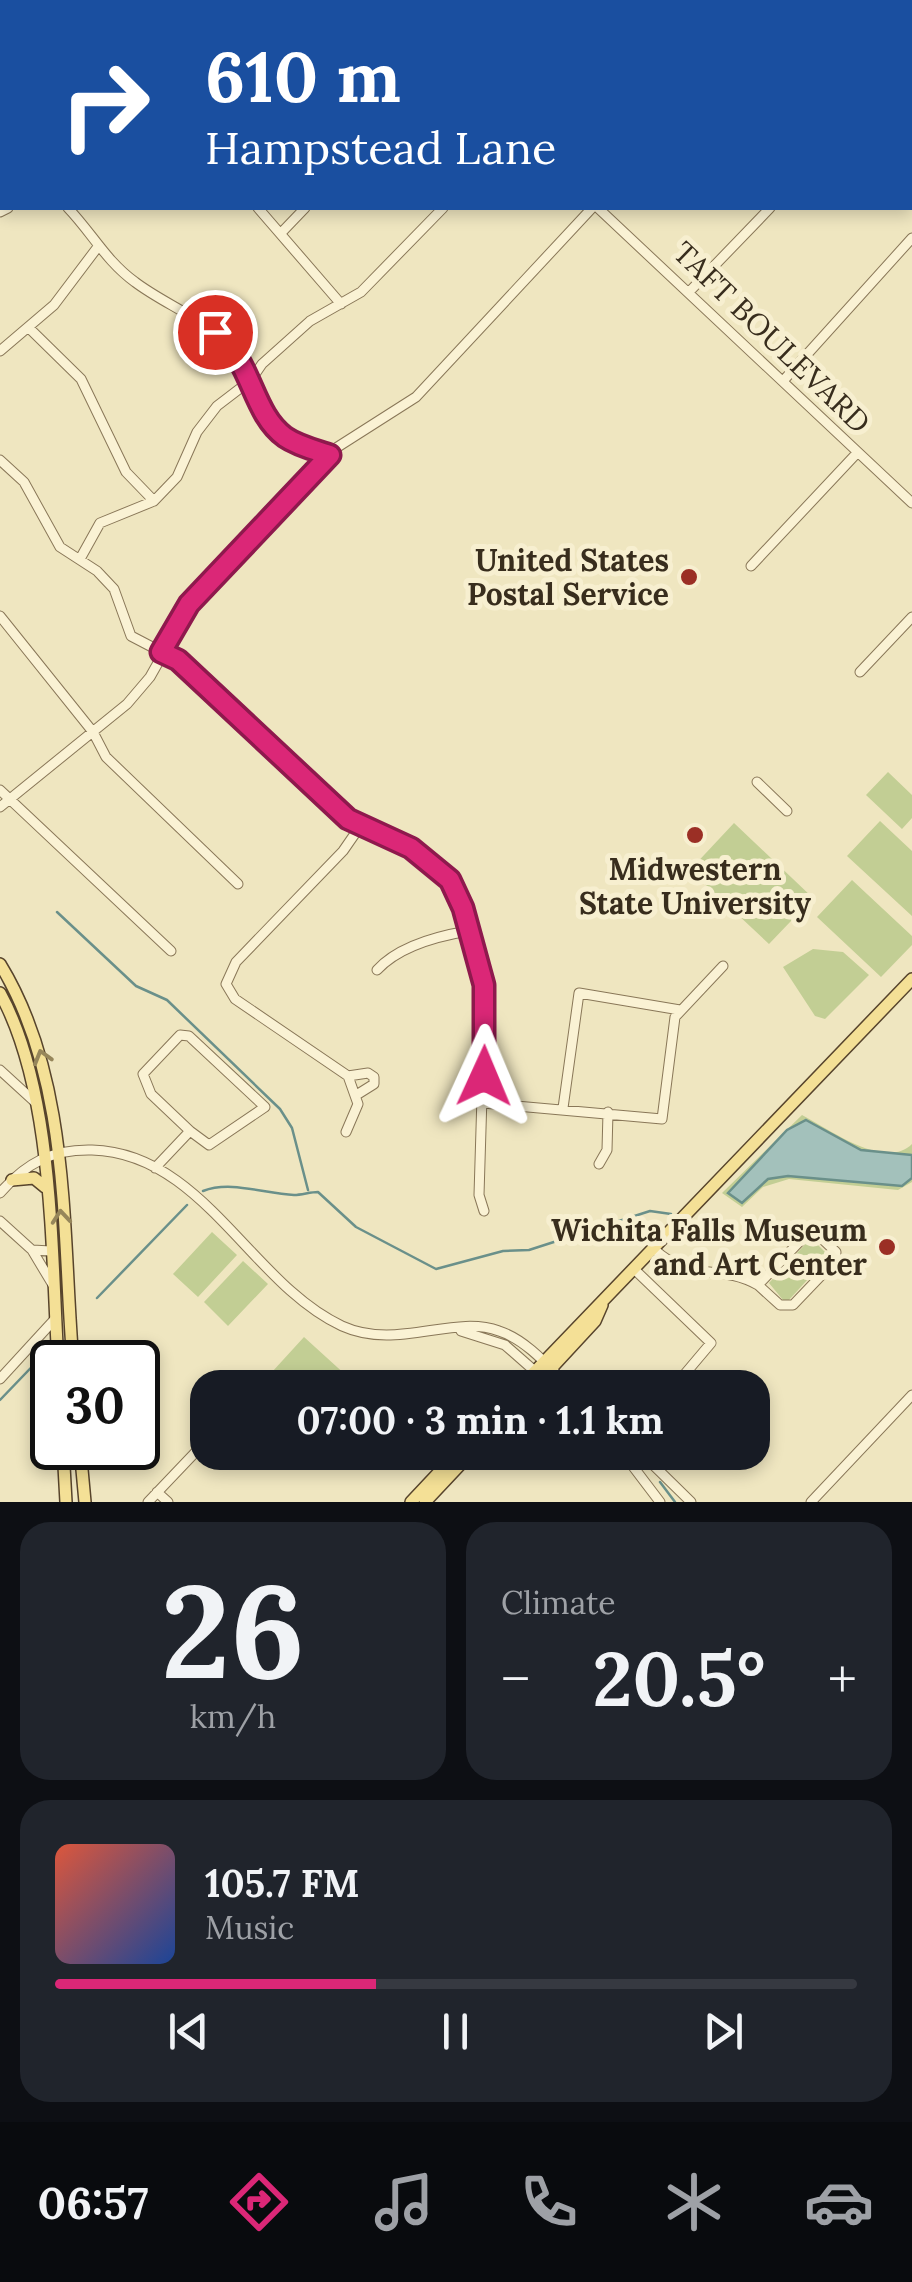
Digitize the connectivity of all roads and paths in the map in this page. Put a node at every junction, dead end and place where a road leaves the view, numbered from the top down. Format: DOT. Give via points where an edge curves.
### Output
graph roads {
  1 [pos="69,210"];
  2 [pos="260,210"];
  3 [pos="303,210"];
  4 [pos="441,210"];
  5 [pos="593,210"];
  6 [pos="597,210"];
  7 [pos="768,210"];
  8 [pos="281,234"];
  9 [pos="912,238"];
  10 [pos="97,248"];
  11 [pos="688,292"];
  12 [pos="341,304"];
  13 [pos="29,328"];
  14 [pos="0,351"];
  15 [pos="252,380"];
  16 [pos="783,381"];
  17 [pos="857,453"];
  18 [pos="330,455"];
  19 [pos="0,460"];
  20 [pos="154,500"];
  21 [pos="912,503"];
  22 [pos="80,559"];
  23 [pos="751,566"];
  24 [pos="0,616"];
  25 [pos="912,617"];
  26 [pos="161,652"];
  27 [pos="860,672"];
  28 [pos="93,732"];
  29 [pos="757,782"];
  30 [pos="0,790"];
  31 [pos="10,799"];
  32 [pos="0,807"];
  33 [pos="788,812"];
  34 [pos="361,825"];
  35 [pos="238,884"];
  36 [pos="468,931"];
  37 [pos="172,951"];
  38 [pos="0,964"];
  39 [pos="723,966"];
  40 [pos="377,970"];
  41 [pos="912,979"];
  42 [pos="13,987"];
  43 [pos="0,995"];
  44 [pos="680,1010"];
  45 [pos="0,1070"];
  46 [pos="348,1076"];
  47 [pos="358,1094"];
  48 [pos="483,1103"];
  49 [pos="36,1104"];
  50 [pos="563,1108"];
  51 [pos="608,1112"];
  52 [pos="190,1131"];
  53 [pos="346,1132"];
  54 [pos="56,1153"];
  55 [pos="42,1158"];
  56 [pos="599,1164"];
  57 [pos="155,1168"];
  58 [pos="12,1180"];
  59 [pos="45,1187"];
  60 [pos="0,1193"];
  61 [pos="484,1210"];
  62 [pos="0,1221"];
  63 [pos="654,1249"];
  64 [pos="32,1250"];
  65 [pos="57,1250"];
  66 [pos="635,1270"];
  67 [pos="53,1285"];
  68 [pos="758,1285"];
  69 [pos="55,1319"];
  70 [pos="56,1340"];
  71 [pos="71,1340"];
  72 [pos="543,1369"];
  73 [pos="688,1370"];
  74 [pos="1,1375"];
  75 [pos="912,1395"];
  76 [pos="190,1458"];
  77 [pos="64,1470"];
  78 [pos="82,1470"];
  79 [pos="446,1470"];
  80 [pos="451,1470"];
  81 [pos="636,1470"];
  82 [pos="658,1470"];
  83 [pos="438,1481"];
  84 [pos="157,1492"];
  85 [pos="66,1502"];
  86 [pos="85,1502"];
  87 [pos="148,1502"];
  88 [pos="168,1502"];
  89 [pos="411,1502"];
  90 [pos="425,1502"];
  91 [pos="660,1502"];
  92 [pos="691,1502"];
  93 [pos="810,1502"];
  1 -- 10 [label="street"];
  2 -- 8 [label="street"];
  3 -- 8 [label="street"];
  4 -- 12 [label="street"];
  5 -- 18 [label="street" via="416,397"];
  6 -- 11 [label="street, TAFT BOULEVARD"];
  7 -- 11 [label="street"];
  8 -- 12 [label="street"];
  9 -- 16 [label="street"];
  10 -- 13 [label="street" via="68,290"];
  10 -- 15 [label="street" via="132,280 223,338"];
  11 -- 16 [label="street, TAFT BOULEVARD"];
  12 -- 15 [label="street" via="310,321"];
  13 -- 14 [label="street"];
  13 -- 20 [label="street" via="89,391 126,472"];
  15 -- 18 [label="street" via="256,401 279,432"];
  15 -- 20 [label="street" via="217,406 177,477"];
  16 -- 17 [label="street, TAFT BOULEVARD"];
  17 -- 21 [label="street, TAFT BOULEVARD"];
  17 -- 23 [label="street"];
  18 -- 26 [label="street" via="189,604"];
  19 -- 22 [label="street" via="30,492 54,540"];
  20 -- 22 [label="street" via="100,524"];
  22 -- 26 [label="street" via="119,596 131,636"];
  24 -- 28 [label="street"];
  25 -- 27 [label="street"];
  26 -- 28 [label="street" via="127,704"];
  26 -- 34 [label="street" via="178,660"];
  28 -- 31 [label="street"];
  28 -- 35 [label="street" via="106,757"];
  29 -- 33 [label="street"];
  30 -- 31 [label="street"];
  31 -- 32 [label="street"];
  31 -- 37 [label="street"];
  34 -- 36 [label="street" via="438,868 454,886"];
  34 -- 46 [label="street" via="236,962 226,984 235,999"];
  36 -- 40 [label="street" via="431,940"];
  36 -- 48 [label="street" via="485,997"];
  38 -- 42 [label="main road"];
  39 -- 44 [label="street"];
  41 -- 63 [label="main road"];
  42 -- 43 [label="main road"];
  54 -- 42 [label="main road, one-way" via="44,1064"];
  43 -- 49 [label="main road" via="22,1044"];
  44 -- 50 [label="street" via="579,993"];
  44 -- 51 [label="street" via="672,1026 662,1119"];
  45 -- 49 [label="street"];
  46 -- 47 [label="street"];
  46 -- 47 [label="street" via="374,1077"];
  47 -- 53 [label="street"];
  48 -- 50 [label="street"];
  48 -- 61 [label="street"];
  49 -- 55 [label="main road"];
  50 -- 51 [label="street"];
  51 -- 56 [label="street"];
  52 -- 52 [label="street" via="151,1094 142,1074 180,1034 266,1107 209,1145"];
  52 -- 57 [label="street"];
  54 -- 55 [label="street"];
  54 -- 57 [label="street" via="105,1150"];
  65 -- 54 [label="main road, one-way"];
  55 -- 58 [label="street"];
  55 -- 59 [label="main road"];
  57 -- 72 [label="street" via="334,1322 384,1336 458,1330 505,1346"];
  58 -- 59 [label="main road" via="34,1178"];
  58 -- 60 [label="street"];
  59 -- 65 [label="main road"];
  62 -- 64 [label="street"];
  63 -- 66 [label="main road"];
  63 -- 68 [label="street" via="686,1272 724,1271"];
  64 -- 65 [label="street"];
  64 -- 67 [label="street"];
  65 -- 67 [label="main road"];
  65 -- 71 [label="main road"];
  66 -- 72 [label="main road" via="595,1321"];
  66 -- 73 [label="street" via="711,1342"];
  67 -- 69 [label="main road"];
  68 -- 68 [label="street" via="807,1235 816,1233 836,1252 793,1305 780,1306"];
  69 -- 70 [label="main road"];
  69 -- 74 [label="street"];
  75 -- 93 [label="street"];
  76 -- 84 [label="street"];
  77 -- 85 [label="main road"];
  78 -- 86 [label="main road"];
  79 -- 83 [label="main road"];
  80 -- 83 [label="main road"];
  81 -- 91 [label="street"];
  82 -- 92 [label="street"];
  83 -- 89 [label="main road"];
  83 -- 90 [label="main road"];
  84 -- 87 [label="street"];
  84 -- 88 [label="street"];
}
